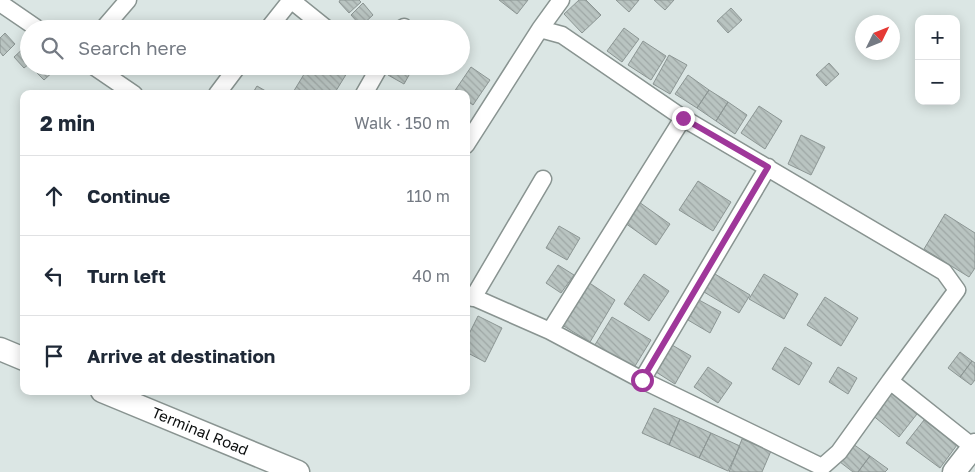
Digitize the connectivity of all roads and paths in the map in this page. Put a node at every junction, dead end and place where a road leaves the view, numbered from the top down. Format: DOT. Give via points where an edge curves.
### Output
graph roads {
  1 [pos="128,0"];
  2 [pos="291,0"];
  3 [pos="560,0"];
  4 [pos="0,3"];
  5 [pos="25,20"];
  6 [pos="111,20"];
  7 [pos="275,20"];
  8 [pos="316,20"];
  9 [pos="540,29"];
  10 [pos="106,75"];
  11 [pos="231,75"];
  12 [pos="374,75"];
  13 [pos="128,90"];
  14 [pos="219,90"];
  15 [pos="366,90"];
  16 [pos="683,118"];
  17 [pos="470,139"];
  18 [pos="768,167"];
  19 [pos="543,179"];
  20 [pos="470,296"];
  21 [pos="550,331"];
  22 [pos="0,349"];
  23 [pos="20,357"];
  24 [pos="642,380"];
  25 [pos="890,382"];
  26 [pos="112,395"];
  27 [pos="974,446"];
  28 [pos="298,472"];
  29 [pos="954,472"];
  1 -- 6 [label="street"];
  2 -- 7 [label="street"];
  2 -- 8 [label="street"];
  3 -- 9 [label="street"];
  4 -- 5 [label="street"];
  9 -- 16 [label="street" via="562,35"];
  9 -- 17 [label="street"];
  10 -- 13 [label="street"];
  11 -- 14 [label="street"];
  12 -- 15 [label="street"];
  16 -- 18 [label="street"];
  16 -- 21 [label="street"];
  18 -- 24 [label="street"];
  18 -- 25 [label="street" via="944,272 957,290"];
  19 -- 20 [label="street"];
  20 -- 21 [label="street"];
  21 -- 24 [label="street"];
  22 -- 23 [label="street"];
  24 -- 25 [label="street" via="822,467 839,452"];
  25 -- 27 [label="street"];
  26 -- 28 [label="street, Terminal Road"];
  27 -- 29 [label="street"];
}
